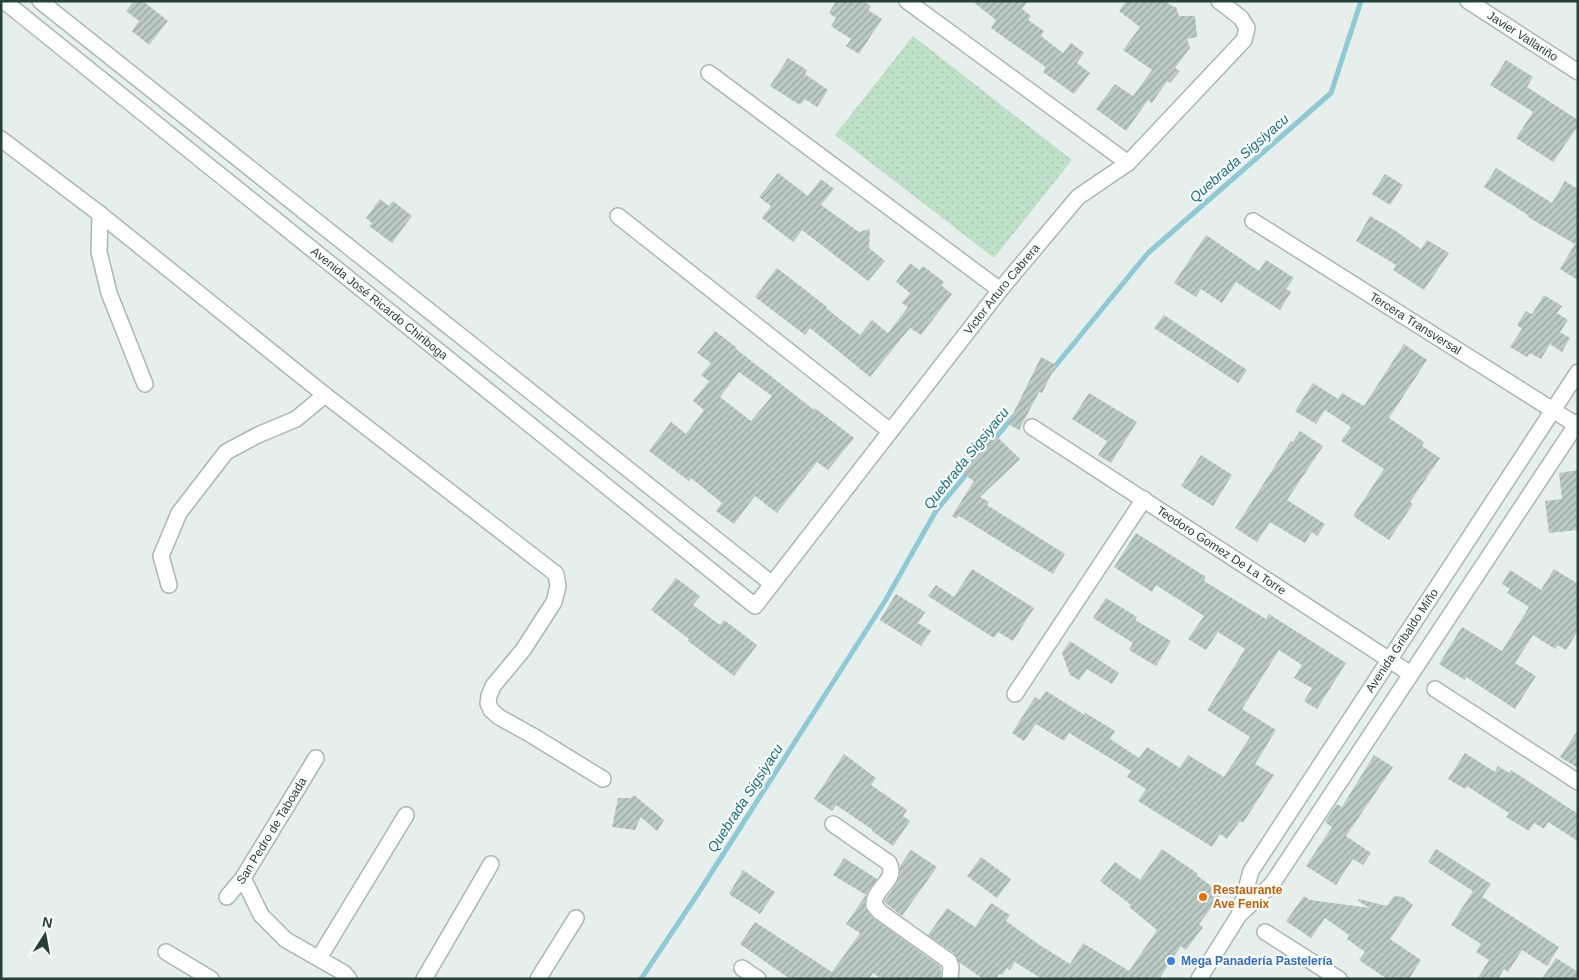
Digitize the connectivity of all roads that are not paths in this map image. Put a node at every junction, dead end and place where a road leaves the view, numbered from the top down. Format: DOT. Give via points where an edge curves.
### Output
graph roads {
  1 [pos="4,1"];
  2 [pos="40,1"];
  3 [pos="908,1"];
  4 [pos="1219,1"];
  5 [pos="1468,1"];
  6 [pos="1578,72"];
  7 [pos="709,73"];
  8 [pos="1,139"];
  9 [pos="1128,163"];
  10 [pos="253,171"];
  11 [pos="240,191"];
  12 [pos="100,214"];
  13 [pos="618,216"];
  14 [pos="1254,221"];
  15 [pos="1000,290"];
  16 [pos="444,323"];
  17 [pos="429,343"];
  18 [pos="1578,372"];
  19 [pos="145,384"];
  20 [pos="325,395"];
  21 [pos="1553,410"];
  22 [pos="1577,424"];
  23 [pos="1032,426"];
  24 [pos="890,432"];
  25 [pos="1144,499"];
  26 [pos="771,583"];
  27 [pos="169,585"];
  28 [pos="755,606"];
  29 [pos="1389,659"];
  30 [pos="1411,674"];
  31 [pos="1435,689"];
  32 [pos="1016,694"];
  33 [pos="316,758"];
  34 [pos="603,779"];
  35 [pos="1578,782"];
  36 [pos="406,814"];
  37 [pos="833,824"];
  38 [pos="491,864"];
  39 [pos="243,878"];
  40 [pos="227,897"];
  41 [pos="1239,915"];
  42 [pos="576,918"];
  43 [pos="1266,932"];
  44 [pos="166,952"];
  45 [pos="319,958"];
  46 [pos="742,968"];
  47 [pos="211,979"];
  48 [pos="349,979"];
  49 [pos="424,979"];
  50 [pos="538,979"];
  51 [pos="758,979"];
  52 [pos="950,979"];
  53 [pos="1199,979"];
  54 [pos="1339,979"];
  1 -- 11 [label="street, Avenida José Ricardo Chiriboga"];
  2 -- 10 [label="street, Avenida José Ricardo Chiriboga"];
  3 -- 9 [label="street"];
  4 -- 9 [label="street, Victor Arturo Cabrera" via="1242,18 1247,28 1244,40"];
  5 -- 6 [label="street, Javier Vallariño"];
  7 -- 15 [label="street"];
  8 -- 12 [label="street"];
  9 -- 15 [label="street, Victor Arturo Cabrera" via="1078,197"];
  10 -- 11 [label="street"];
  10 -- 16 [label="street, Avenida José Ricardo Chiriboga"];
  11 -- 17 [label="street, Avenida José Ricardo Chiriboga"];
  12 -- 19 [label="street" via="99,252 109,293"];
  12 -- 20 [label="street"];
  13 -- 24 [label="street"];
  14 -- 21 [label="street, Tercera Transversal"];
  15 -- 24 [label="street, Victor Arturo Cabrera"];
  16 -- 17 [label="street"];
  16 -- 26 [label="street, Avenida José Ricardo Chiriboga"];
  17 -- 28 [label="street, Avenida José Ricardo Chiriboga"];
  18 -- 21 [label="street, Avenida Gribaldo Miño"];
  20 -- 27 [label="street" via="296,419 226,452 179,513 161,556"];
  20 -- 34 [label="street" via="556,574 558,586 554,602 523,650 493,686 488,703 499,717"];
  21 -- 22 [label="street, Tercera Transversal"];
  21 -- 29 [label="street, Avenida Gribaldo Miño"];
  22 -- 30 [label="street, Avenida Gribaldo Miño"];
  23 -- 25 [label="street, Teodoro Gomez De La Torre"];
  24 -- 26 [label="street, Victor Arturo Cabrera"];
  25 -- 29 [label="street, Teodoro Gomez De La Torre"];
  25 -- 32 [label="street"];
  26 -- 28 [label="street, Victor Arturo Cabrera"];
  29 -- 30 [label="street, Teodoro Gomez De La Torre"];
  29 -- 41 [label="street, Avenida Gribaldo Miño" via="1251,871"];
  30 -- 41 [label="street, Avenida Gribaldo Miño" via="1272,884"];
  31 -- 35 [label="street"];
  33 -- 39 [label="street, San Pedro de Taboada"];
  36 -- 45 [label="street"];
  37 -- 52 [label="street" via="889,863 890,876 875,896 874,905 949,960"];
  38 -- 49 [label="street"];
  39 -- 40 [label="street"];
  39 -- 45 [label="street, San Pedro de Taboada" via="262,915 286,940"];
  41 -- 53 [label="street, Avenida Gribaldo Miño"];
  42 -- 50 [label="street"];
  43 -- 54 [label="street"];
  44 -- 47 [label="street"];
  45 -- 48 [label="street, San Pedro de Taboada"];
  46 -- 51 [label="street"];
}
